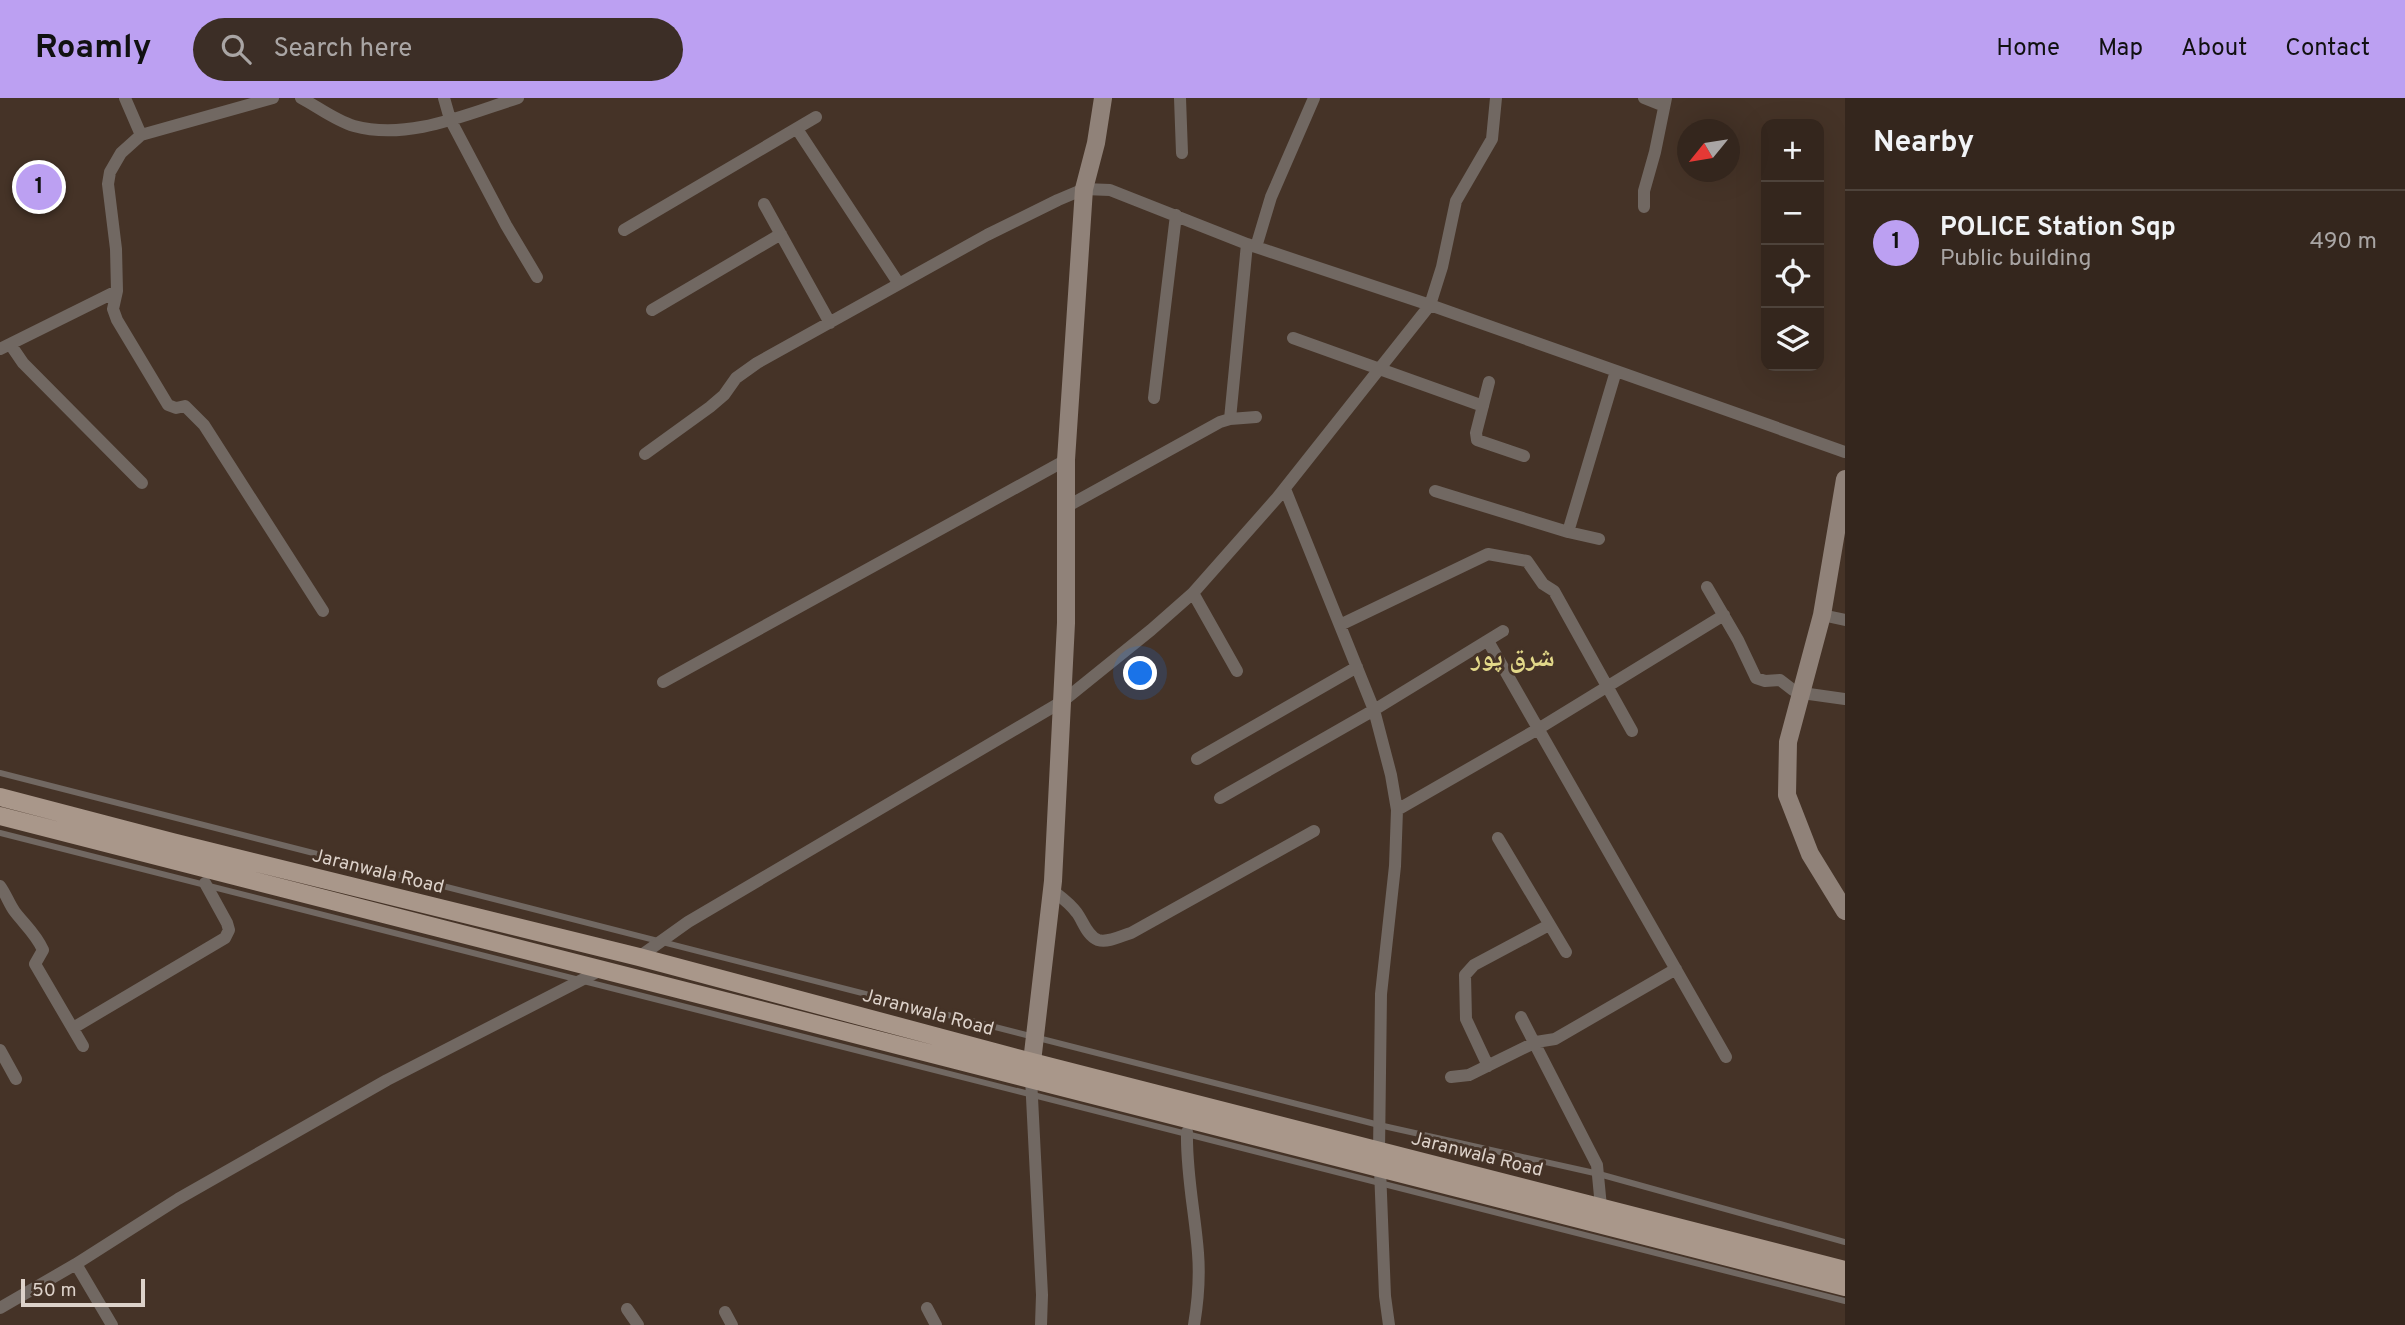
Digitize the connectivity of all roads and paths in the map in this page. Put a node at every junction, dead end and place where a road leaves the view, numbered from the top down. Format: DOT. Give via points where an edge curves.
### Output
graph roads {
  1 [pos="125,98"];
  2 [pos="273,98"];
  3 [pos="301,98"];
  4 [pos="444,98"];
  5 [pos="518,98"];
  6 [pos="1102,98"];
  7 [pos="1180,98"];
  8 [pos="1314,98"];
  9 [pos="1496,98"];
  10 [pos="1644,98"];
  11 [pos="1665,102"];
  12 [pos="816,117"];
  13 [pos="450,119"];
  14 [pos="797,129"];
  15 [pos="141,135"];
  16 [pos="1182,153"];
  17 [pos="1084,189"];
  18 [pos="764,204"];
  19 [pos="1644,208"];
  20 [pos="1176,215"];
  21 [pos="624,230"];
  22 [pos="781,234"];
  23 [pos="1252,245"];
  24 [pos="537,277"];
  25 [pos="899,284"];
  26 [pos="117,291"];
  27 [pos="1430,305"];
  28 [pos="652,310"];
  29 [pos="830,323"];
  30 [pos="1293,338"];
  31 [pos="5,347"];
  32 [pos="1380,370"];
  33 [pos="1616,371"];
  34 [pos="1489,382"];
  35 [pos="1154,398"];
  36 [pos="1483,406"];
  37 [pos="1256,417"];
  38 [pos="1230,419"];
  39 [pos="1845,452"];
  40 [pos="645,454"];
  41 [pos="1524,456"];
  42 [pos="1066,460"];
  43 [pos="1845,480"];
  44 [pos="142,483"];
  45 [pos="1285,489"];
  46 [pos="1435,491"];
  47 [pos="1066,507"];
  48 [pos="1568,532"];
  49 [pos="1600,539"];
  50 [pos="1707,587"];
  51 [pos="1193,593"];
  52 [pos="323,611"];
  53 [pos="1724,615"];
  54 [pos="1822,615"];
  55 [pos="1845,620"];
  56 [pos="1340,625"];
  57 [pos="1503,631"];
  58 [pos="1488,640"];
  59 [pos="1357,667"];
  60 [pos="1237,671"];
  61 [pos="663,681"];
  62 [pos="1607,687"];
  63 [pos="1802,693"];
  64 [pos="1845,699"];
  65 [pos="1063,701"];
  66 [pos="1374,710"];
  67 [pos="1538,729"];
  68 [pos="1632,731"];
  69 [pos="1197,759"];
  70 [pos="0,774"];
  71 [pos="0,797"];
  72 [pos="1220,798"];
  73 [pos="1397,810"];
  74 [pos="0,816"];
  75 [pos="1314,831"];
  76 [pos="0,832"];
  77 [pos="1498,838"];
  78 [pos="205,883"];
  79 [pos="0,886"];
  80 [pos="1052,890"];
  81 [pos="1845,911"];
  82 [pos="1549,925"];
  83 [pos="658,942"];
  84 [pos="1566,952"];
  85 [pos="639,957"];
  86 [pos="603,968"];
  87 [pos="1676,969"];
  88 [pos="583,980"];
  89 [pos="1521,1017"];
  90 [pos="72,1028"];
  91 [pos="1035,1038"];
  92 [pos="1536,1042"];
  93 [pos="83,1046"];
  94 [pos="0,1050"];
  95 [pos="1726,1057"];
  96 [pos="1488,1066"];
  97 [pos="1451,1077"];
  98 [pos="1031,1078"];
  99 [pos="16,1079"];
  100 [pos="1379,1125"];
  101 [pos="1187,1132"];
  102 [pos="1380,1168"];
  103 [pos="1599,1174"];
  104 [pos="1601,1208"];
  105 [pos="1845,1242"];
  106 [pos="76,1264"];
  107 [pos="1845,1270"];
  108 [pos="1845,1287"];
  109 [pos="1845,1301"];
  110 [pos="0,1308"];
  111 [pos="927,1308"];
  112 [pos="627,1309"];
  113 [pos="725,1312"];
  114 [pos="113,1325"];
  115 [pos="637,1325"];
  116 [pos="732,1325"];
  117 [pos="936,1325"];
  118 [pos="1041,1325"];
  119 [pos="1194,1325"];
  120 [pos="1389,1325"];
  1 -- 15 [label="street"];
  2 -- 15 [label="street"];
  3 -- 13 [label="street" via="351,125 378,131"];
  4 -- 13 [label="street"];
  5 -- 13 [label="street"];
  6 -- 17 [label="street"];
  7 -- 16 [label="street"];
  8 -- 23 [label="street"];
  9 -- 27 [label="street" via="1492,139 1456,201"];
  10 -- 11 [label="street"];
  11 -- 19 [label="street"];
  12 -- 14 [label="street"];
  13 -- 24 [label="street"];
  14 -- 21 [label="street"];
  14 -- 25 [label="street"];
  15 -- 26 [label="street" via="121,152 108,184"];
  17 -- 20 [label="street" via="1110,190"];
  17 -- 25 [label="street"];
  17 -- 42 [label="street"];
  18 -- 22 [label="street"];
  20 -- 23 [label="street"];
  20 -- 35 [label="street"];
  22 -- 28 [label="street"];
  22 -- 29 [label="street"];
  23 -- 27 [label="street"];
  23 -- 38 [label="street"];
  25 -- 29 [label="street"];
  26 -- 31 [label="street"];
  26 -- 52 [label="street" via="113,302 117,320 168,405 185,406 204,425"];
  27 -- 32 [label="street"];
  27 -- 33 [label="street"];
  29 -- 40 [label="street" via="744,371 710,407"];
  30 -- 32 [label="street"];
  31 -- 44 [label="street"];
  32 -- 36 [label="street"];
  32 -- 45 [label="street"];
  33 -- 39 [label="street"];
  33 -- 48 [label="street"];
  34 -- 36 [label="street"];
  36 -- 41 [label="street" via="1477,440"];
  37 -- 38 [label="street"];
  38 -- 47 [label="street"];
  42 -- 47 [label="street"];
  42 -- 61 [label="street"];
  43 -- 54 [label="street"];
  45 -- 51 [label="street"];
  45 -- 56 [label="street"];
  46 -- 48 [label="street"];
  47 -- 65 [label="street"];
  48 -- 49 [label="street"];
  50 -- 53 [label="street"];
  51 -- 60 [label="street"];
  51 -- 65 [label="street"];
  53 -- 62 [label="street"];
  53 -- 63 [label="street" via="1756,678 1780,680"];
  54 -- 55 [label="street"];
  54 -- 63 [label="street"];
  56 -- 59 [label="street"];
  56 -- 62 [label="street" via="1483,556 1522,559 1555,591"];
  57 -- 58 [label="street"];
  58 -- 66 [label="street"];
  58 -- 67 [label="street"];
  59 -- 66 [label="street"];
  59 -- 69 [label="street"];
  62 -- 67 [label="street"];
  62 -- 68 [label="street"];
  63 -- 64 [label="street"];
  63 -- 81 [label="street" via="1788,741 1787,794 1810,854"];
  65 -- 80 [label="street"];
  65 -- 83 [label="street"];
  66 -- 72 [label="street"];
  66 -- 73 [label="street"];
  67 -- 73 [label="street"];
  67 -- 87 [label="street"];
  70 -- 83 [label="lane"];
  71 -- 85 [label="main road, Jaranwala Road"];
  73 -- 100 [label="street" via="1381,994"];
  74 -- 86 [label="main road, Jaranwala Road"];
  75 -- 80 [label="street" via="1131,933 1109,940 1090,935 1078,914"];
  76 -- 78 [label="lane"];
  77 -- 82 [label="street"];
  78 -- 88 [label="lane"];
  78 -- 90 [label="street" via="227,923 225,938"];
  79 -- 90 [label="street" via="41,946 35,964"];
  80 -- 91 [label="street"];
  82 -- 84 [label="street"];
  82 -- 96 [label="street" via="1474,965 1465,975 1465,1019"];
  83 -- 85 [label="street"];
  83 -- 91 [label="lane"];
  85 -- 98 [label="main road, Jaranwala Road"];
  86 -- 88 [label="street"];
  86 -- 98 [label="main road, Jaranwala Road"];
  87 -- 92 [label="street" via="1555,1039"];
  87 -- 95 [label="street"];
  88 -- 98 [label="lane"];
  88 -- 106 [label="street" via="387,1080 178,1199"];
  89 -- 92 [label="street"];
  90 -- 93 [label="street"];
  91 -- 98 [label="street"];
  91 -- 100 [label="lane"];
  92 -- 96 [label="street"];
  92 -- 103 [label="street"];
  94 -- 99 [label="street"];
  96 -- 97 [label="street"];
  98 -- 101 [label="lane"];
  98 -- 102 [label="main road, Jaranwala Road"];
  98 -- 118 [label="street"];
  100 -- 102 [label="street"];
  100 -- 103 [label="lane"];
  101 -- 102 [label="lane"];
  101 -- 119 [label="street" via="1186,1160 1198,1253"];
  102 -- 104 [label="main road, Jaranwala Road"];
  102 -- 108 [label="main road, Jaranwala Road"];
  102 -- 109 [label="lane"];
  102 -- 120 [label="street"];
  103 -- 104 [label="street"];
  103 -- 105 [label="lane"];
  104 -- 107 [label="main road, Jaranwala Road"];
  106 -- 110 [label="street"];
  106 -- 114 [label="street"];
  111 -- 117 [label="street"];
  112 -- 115 [label="street"];
  113 -- 116 [label="street"];
}
